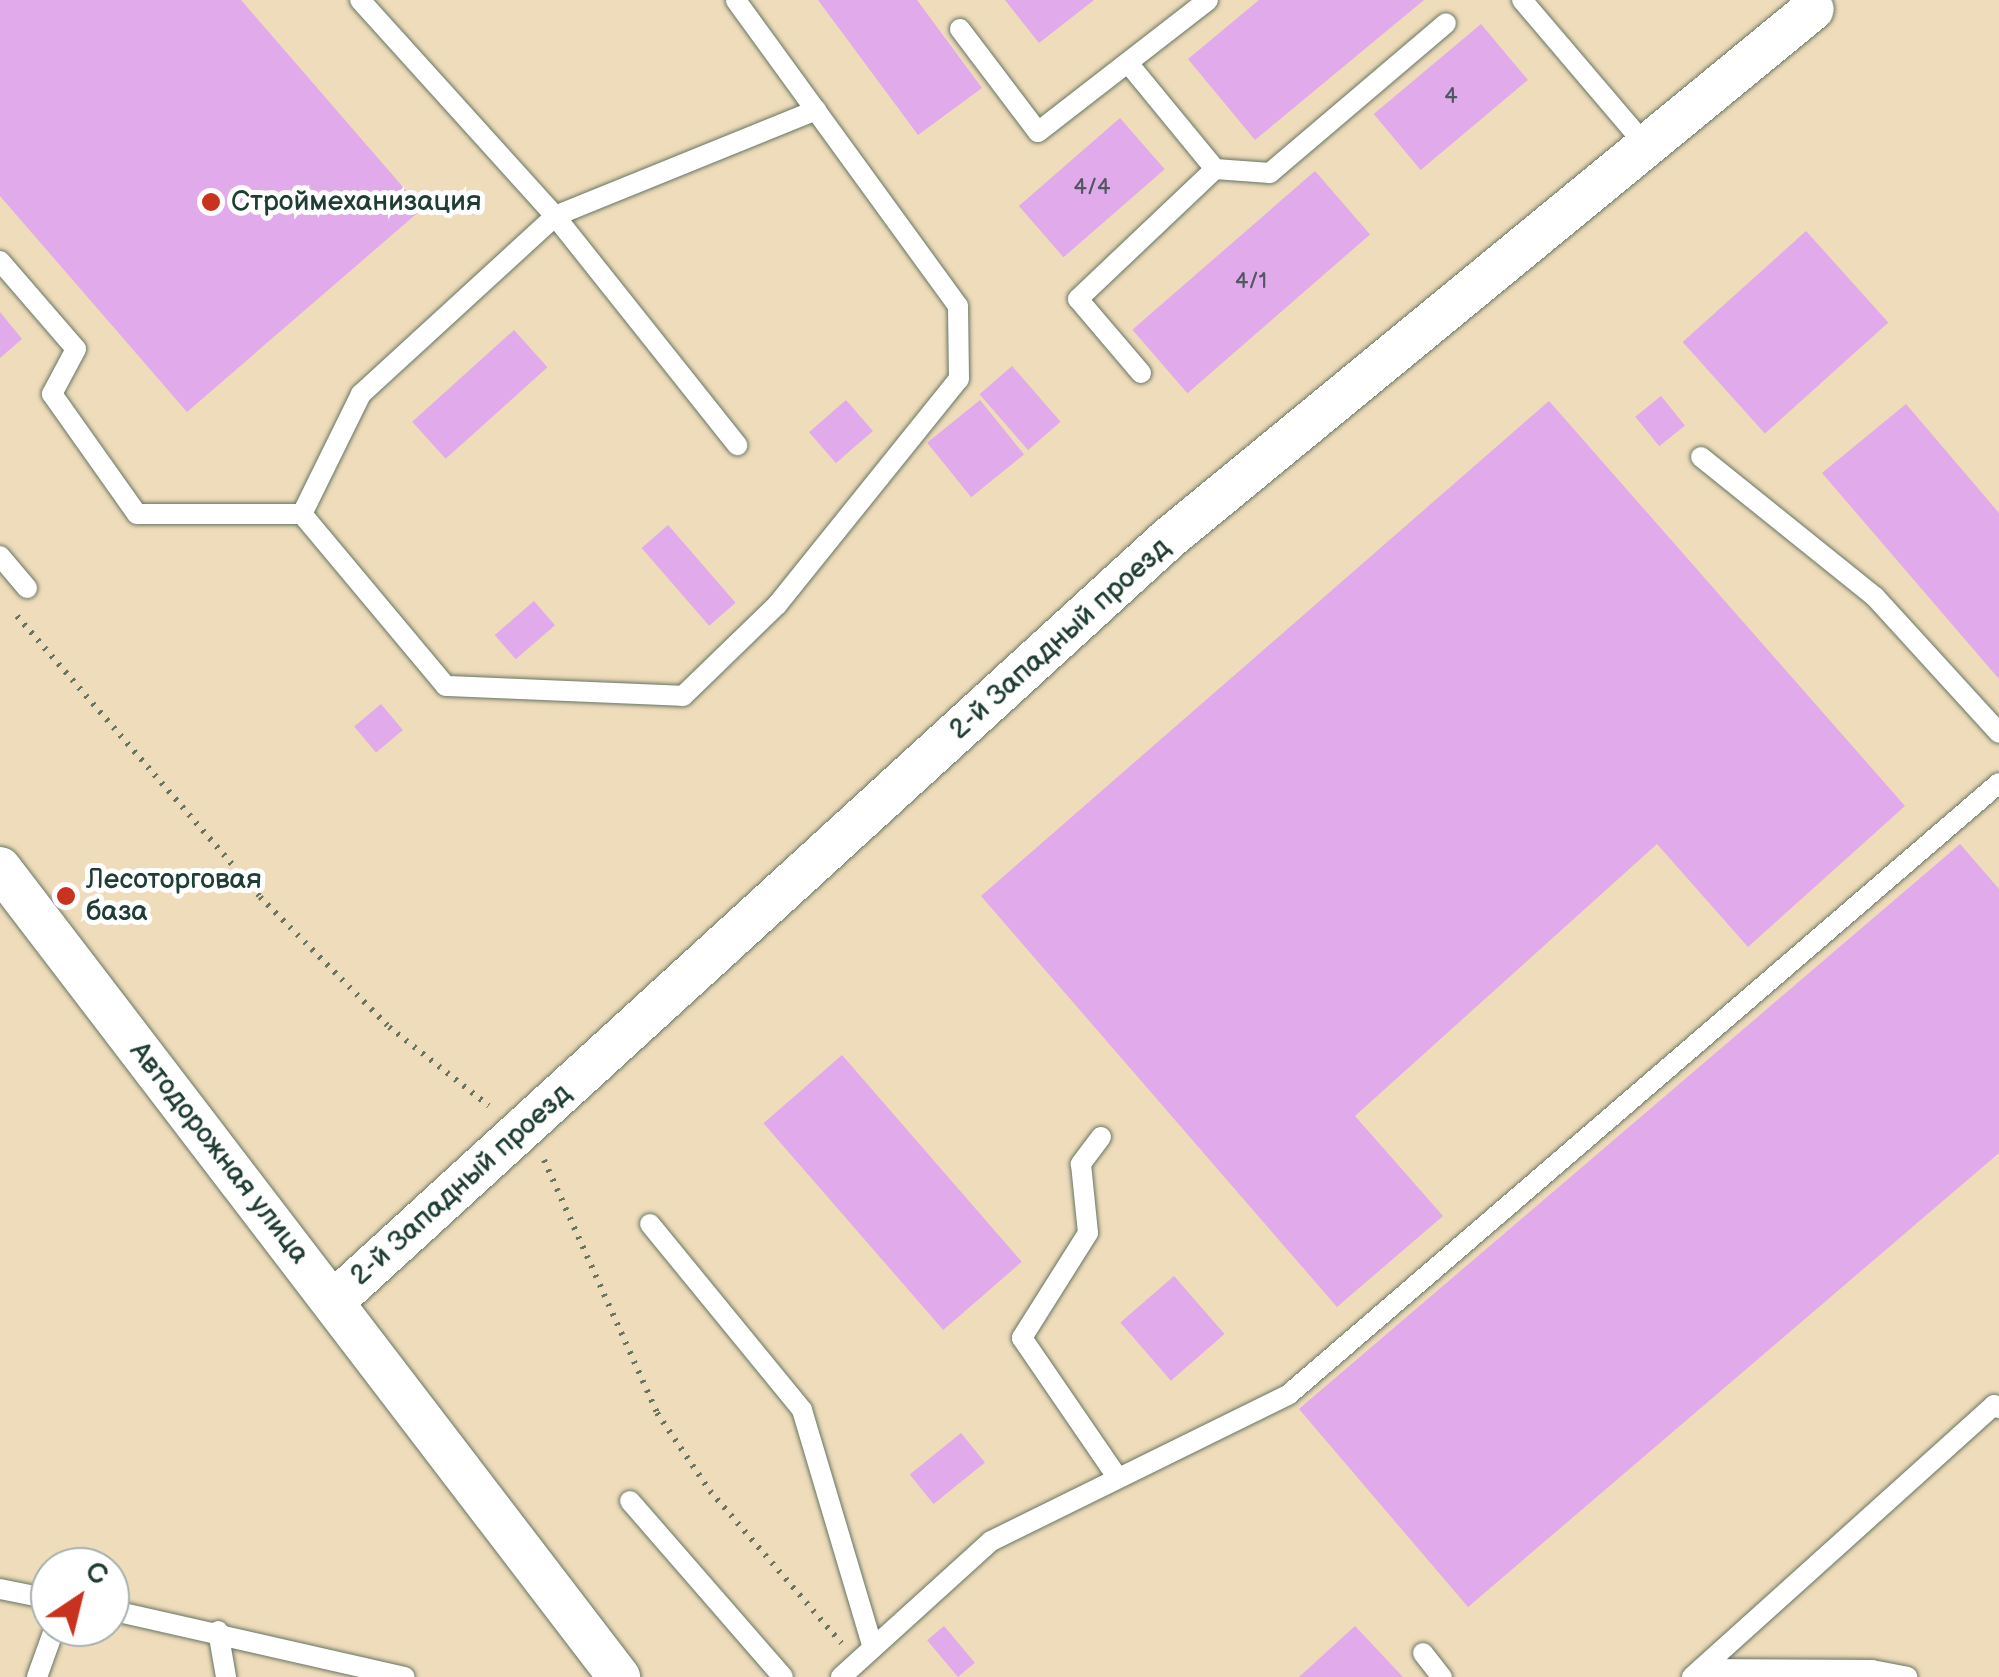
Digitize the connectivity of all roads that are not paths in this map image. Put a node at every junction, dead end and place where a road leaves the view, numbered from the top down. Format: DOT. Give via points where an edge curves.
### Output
graph roads {
  1 [pos="360,0"];
  2 [pos="736,0"];
  3 [pos="1208,0"];
  4 [pos="1522,0"];
  5 [pos="1810,5"];
  6 [pos="1446,23"];
  7 [pos="960,29"];
  8 [pos="1128,64"];
  9 [pos="816,110"];
  10 [pos="1648,148"];
  11 [pos="1216,170"];
  12 [pos="555,216"];
  13 [pos="0,261"];
  14 [pos="1140,372"];
  15 [pos="737,445"];
  16 [pos="1702,457"];
  17 [pos="302,514"];
  18 [pos="0,556"];
  19 [pos="27,588"];
  20 [pos="1999,733"];
  21 [pos="1999,783"];
  22 [pos="0,868"];
  23 [pos="1101,1138"];
  24 [pos="650,1224"];
  25 [pos="334,1301"];
  26 [pos="1999,1408"];
  27 [pos="1118,1478"];
  28 [pos="630,1501"];
  29 [pos="0,1589"];
  30 [pos="30,1595"];
  31 [pos="130,1614"];
  32 [pos="218,1631"];
  33 [pos="48,1647"];
  34 [pos="1424,1653"];
  35 [pos="865,1655"];
  36 [pos="1697,1673"];
  37 [pos="37,1677"];
  38 [pos="226,1677"];
  39 [pos="404,1677"];
  40 [pos="619,1677"];
  41 [pos="783,1677"];
  42 [pos="840,1677"];
  43 [pos="1442,1677"];
  44 [pos="1907,1677"];
  1 -- 12 [label="lane"];
  2 -- 9 [label="lane"];
  3 -- 8 [label="lane"];
  4 -- 10 [label="lane"];
  5 -- 10 [label="street, 2-й Западный проезд"];
  6 -- 11 [label="lane" via="1270,173"];
  7 -- 8 [label="lane" via="1038,132"];
  8 -- 11 [label="lane"];
  9 -- 12 [label="lane"];
  9 -- 17 [label="lane" via="958,306 959,378 778,605 682,696 446,686"];
  10 -- 25 [label="street, 2-й Западный проезд" via="1170,538"];
  11 -- 14 [label="lane" via="1078,299"];
  12 -- 15 [label="lane"];
  12 -- 17 [label="lane" via="362,394"];
  13 -- 17 [label="lane" via="76,349 52,394 137,514"];
  16 -- 20 [label="lane" via="1875,597"];
  18 -- 19 [label="lane"];
  21 -- 27 [label="lane" via="1288,1394"];
  22 -- 25 [label="street, Автодорожная улица"];
  23 -- 27 [label="lane" via="1081,1164 1088,1233 1022,1338"];
  24 -- 35 [label="lane" via="802,1410"];
  25 -- 40 [label="street, Автодорожная улица"];
  26 -- 36 [label="lane" via="1994,1405"];
  27 -- 35 [label="lane" via="991,1541"];
  28 -- 41 [label="lane"];
  29 -- 30 [label="lane"];
  31 -- 32 [label="lane"];
  32 -- 38 [label="lane"];
  32 -- 39 [label="lane"];
  33 -- 37 [label="lane"];
  34 -- 43 [label="lane"];
  35 -- 42 [label="lane"];
  36 -- 44 [label="lane" via="1872,1670"];
}
